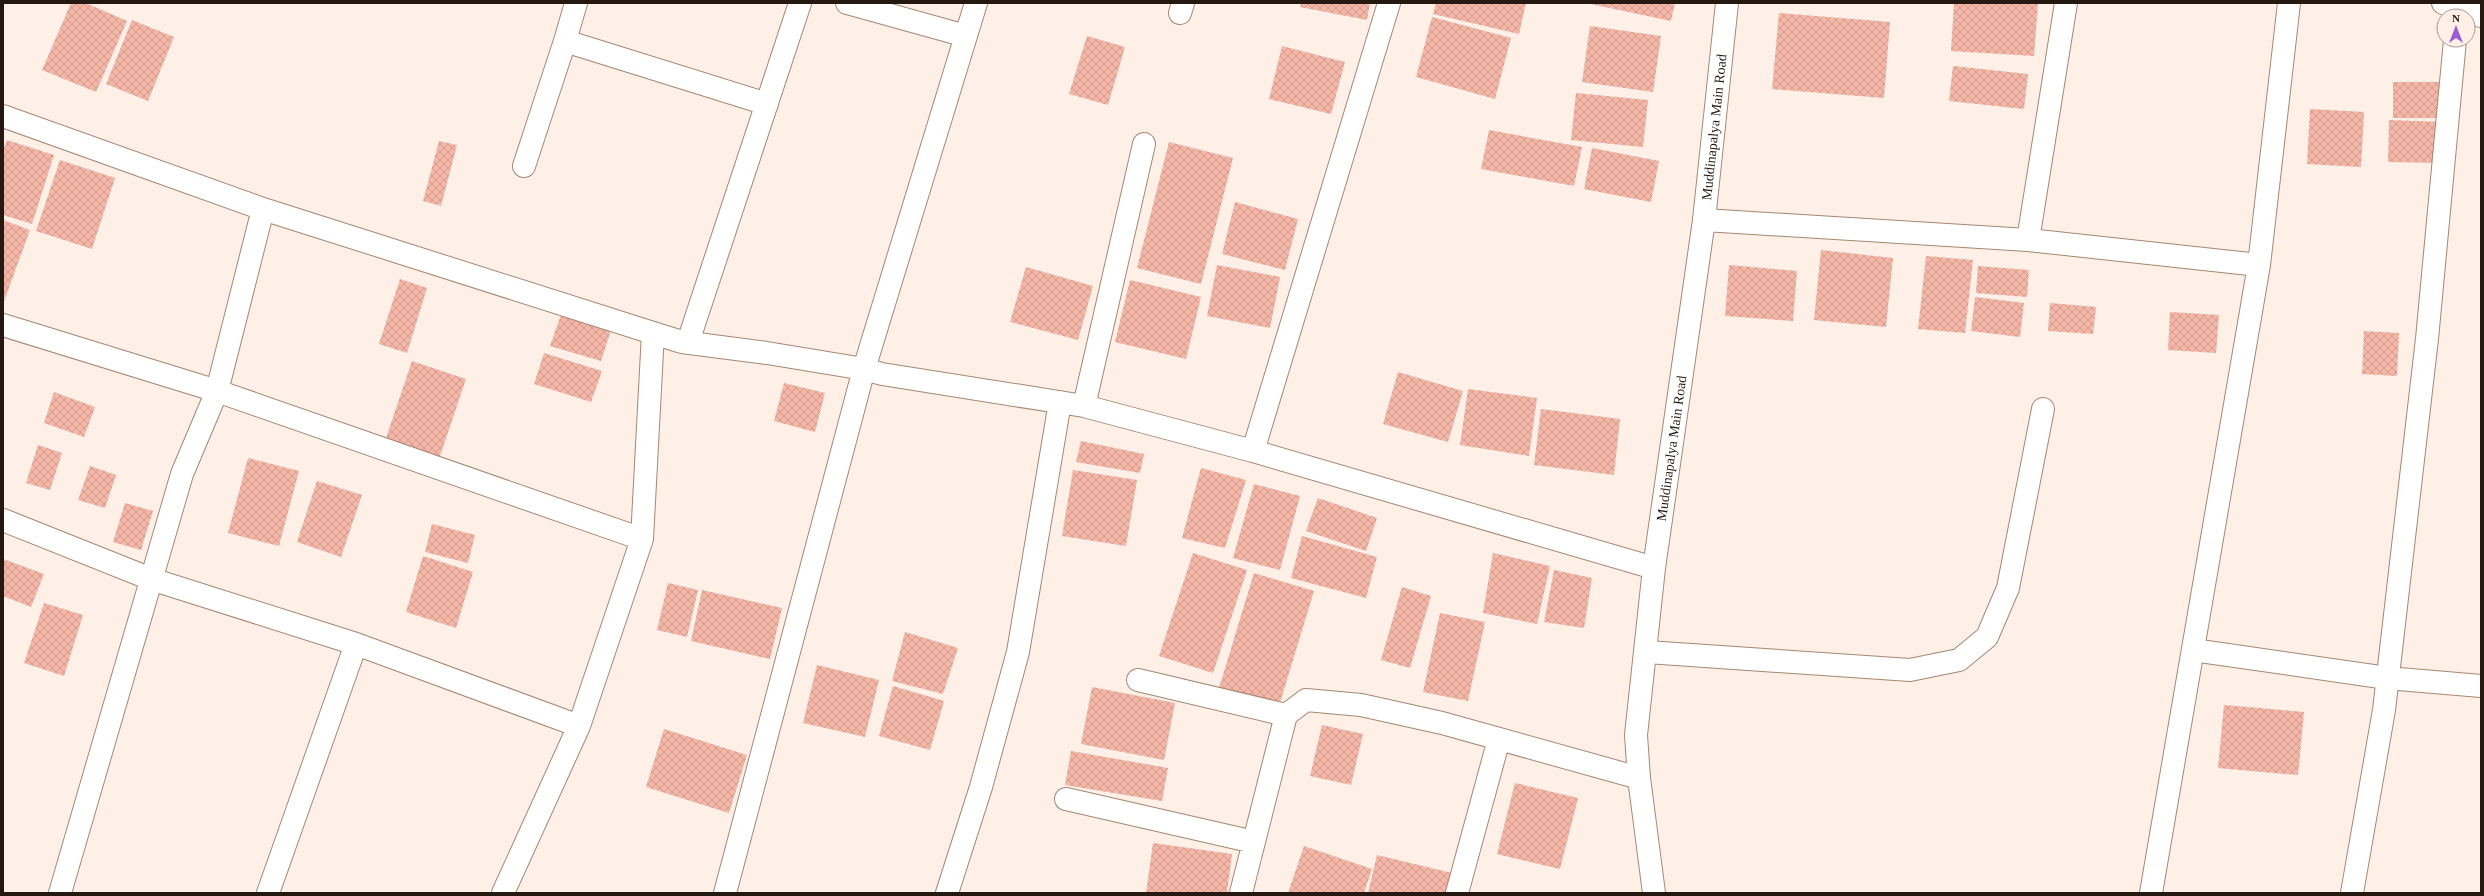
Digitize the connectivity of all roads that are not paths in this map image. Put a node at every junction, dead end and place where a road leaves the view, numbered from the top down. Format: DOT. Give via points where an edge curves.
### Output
graph roads {
  1 [pos="576,3"];
  2 [pos="800,3"];
  3 [pos="847,3"];
  4 [pos="976,3"];
  5 [pos="1389,3"];
  6 [pos="1727,3"];
  7 [pos="2066,3"];
  8 [pos="2289,3"];
  9 [pos="966,36"];
  10 [pos="565,41"];
  11 [pos="2454,48"];
  12 [pos="767,104"];
  13 [pos="3,116"];
  14 [pos="1144,144"];
  15 [pos="524,166"];
  16 [pos="263,209"];
  17 [pos="1704,220"];
  18 [pos="2028,240"];
  19 [pos="2259,265"];
  20 [pos="3,325"];
  21 [pos="653,333"];
  22 [pos="688,342"];
  23 [pos="864,369"];
  24 [pos="217,391"];
  25 [pos="1060,402"];
  26 [pos="1084,406"];
  27 [pos="2043,409"];
  28 [pos="1253,451"];
  29 [pos="3,520"];
  30 [pos="642,539"];
  31 [pos="1654,568"];
  32 [pos="151,579"];
  33 [pos="356,644"];
  34 [pos="2193,650"];
  35 [pos="1647,652"];
  36 [pos="2387,678"];
  37 [pos="1138,680"];
  38 [pos="2481,686"];
  39 [pos="1286,715"];
  40 [pos="579,726"];
  41 [pos="1499,739"];
  42 [pos="1639,778"];
  43 [pos="1066,799"];
  44 [pos="1254,842"];
  45 [pos="60,893"];
  46 [pos="268,893"];
  47 [pos="503,893"];
  48 [pos="725,893"];
  49 [pos="947,893"];
  50 [pos="1241,893"];
  51 [pos="1457,893"];
  52 [pos="1654,893"];
  53 [pos="2151,893"];
  54 [pos="2352,893"];
  1 -- 10 [label="street"];
  2 -- 12 [label="street"];
  3 -- 9 [label="street"];
  4 -- 9 [label="street"];
  5 -- 28 [label="street"];
  6 -- 17 [label="street, Muddinapalya Main Road"];
  7 -- 18 [label="street"];
  8 -- 19 [label="street"];
  9 -- 23 [label="street"];
  10 -- 12 [label="street"];
  10 -- 15 [label="street"];
  11 -- 36 [label="street" via="2427,339"];
  12 -- 22 [label="street"];
  13 -- 16 [label="street"];
  14 -- 26 [label="street"];
  16 -- 21 [label="street"];
  16 -- 24 [label="street"];
  17 -- 18 [label="street"];
  17 -- 31 [label="street, Muddinapalya Main Road"];
  18 -- 19 [label="street"];
  19 -- 34 [label="street"];
  20 -- 24 [label="street"];
  21 -- 22 [label="street"];
  21 -- 30 [label="street"];
  22 -- 23 [label="street" via="767,352"];
  23 -- 25 [label="street"];
  23 -- 48 [label="street"];
  24 -- 30 [label="street"];
  24 -- 32 [label="street" via="182,474"];
  25 -- 26 [label="street"];
  25 -- 49 [label="street" via="1018,652 981,787"];
  26 -- 28 [label="street"];
  27 -- 35 [label="street" via="2008,588 1987,637 1959,660 1910,670"];
  28 -- 31 [label="street"];
  29 -- 32 [label="street"];
  30 -- 40 [label="street"];
  31 -- 35 [label="street, Muddinapalya Main Road"];
  32 -- 33 [label="street"];
  32 -- 45 [label="street"];
  33 -- 40 [label="street"];
  33 -- 46 [label="street"];
  34 -- 36 [label="street"];
  34 -- 53 [label="street"];
  35 -- 42 [label="street, Muddinapalya Main Road" via="1636,735"];
  36 -- 38 [label="street"];
  36 -- 54 [label="street" via="2384,710"];
  37 -- 39 [label="street"];
  39 -- 41 [label="street" via="1306,700 1361,705"];
  39 -- 44 [label="street"];
  40 -- 47 [label="street"];
  41 -- 42 [label="street"];
  41 -- 51 [label="street"];
  42 -- 52 [label="street, Muddinapalya Main Road"];
  43 -- 44 [label="street"];
  44 -- 50 [label="street"];
}
